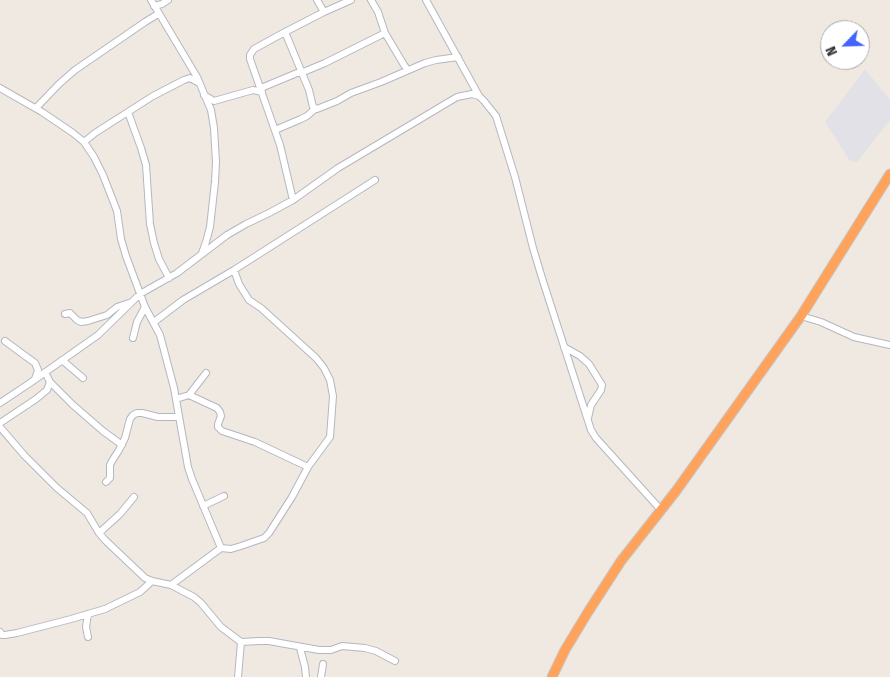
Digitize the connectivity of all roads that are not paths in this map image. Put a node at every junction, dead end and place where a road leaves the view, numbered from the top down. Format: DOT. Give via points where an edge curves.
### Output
graph roads {
  1 [pos="168,0"];
  2 [pos="317,0"];
  3 [pos="351,0"];
  4 [pos="371,0"];
  5 [pos="426,0"];
  6 [pos="152,3"];
  7 [pos="324,12"];
  8 [pos="158,14"];
  9 [pos="285,32"];
  10 [pos="385,33"];
  11 [pos="458,57"];
  12 [pos="408,70"];
  13 [pos="302,73"];
  14 [pos="199,83"];
  15 [pos="0,88"];
  16 [pos="259,90"];
  17 [pos="204,94"];
  18 [pos="479,96"];
  19 [pos="214,100"];
  20 [pos="36,108"];
  21 [pos="315,109"];
  22 [pos="210,110"];
  23 [pos="128,112"];
  24 [pos="275,130"];
  25 [pos="84,142"];
  26 [pos="890,174"];
  27 [pos="376,180"];
  28 [pos="293,200"];
  29 [pos="202,253"];
  30 [pos="234,270"];
  31 [pos="169,278"];
  32 [pos="140,294"];
  33 [pos="130,302"];
  34 [pos="145,307"];
  35 [pos="65,314"];
  36 [pos="801,316"];
  37 [pos="154,322"];
  38 [pos="133,338"];
  39 [pos="5,341"];
  40 [pos="890,345"];
  41 [pos="564,347"];
  42 [pos="62,360"];
  43 [pos="45,372"];
  44 [pos="206,373"];
  45 [pos="83,378"];
  46 [pos="35,380"];
  47 [pos="50,382"];
  48 [pos="189,394"];
  49 [pos="176,399"];
  50 [pos="0,403"];
  51 [pos="179,417"];
  52 [pos="588,419"];
  53 [pos="0,425"];
  54 [pos="123,441"];
  55 [pos="308,467"];
  56 [pos="106,482"];
  57 [pos="224,496"];
  58 [pos="134,497"];
  59 [pos="204,506"];
  60 [pos="661,510"];
  61 [pos="99,533"];
  62 [pos="222,548"];
  63 [pos="152,581"];
  64 [pos="171,585"];
  65 [pos="88,614"];
  66 [pos="0,632"];
  67 [pos="88,637"];
  68 [pos="241,642"];
  69 [pos="300,648"];
  70 [pos="395,661"];
  71 [pos="323,664"];
  72 [pos="238,677"];
  73 [pos="306,677"];
  74 [pos="321,677"];
  75 [pos="552,677"];
  1 -- 6 [label="street" via="162,4"];
  2 -- 7 [label="street"];
  3 -- 7 [label="street"];
  4 -- 10 [label="street"];
  5 -- 11 [label="street"];
  6 -- 8 [label="street"];
  7 -- 9 [label="street"];
  8 -- 14 [label="street"];
  8 -- 20 [label="street" via="75,70"];
  9 -- 13 [label="street"];
  9 -- 16 [label="street" via="251,52"];
  10 -- 12 [label="street"];
  10 -- 13 [label="street"];
  11 -- 12 [label="street" via="436,60"];
  11 -- 18 [label="street"];
  12 -- 21 [label="street"];
  13 -- 16 [label="street"];
  13 -- 21 [label="street"];
  14 -- 17 [label="street"];
  14 -- 23 [label="street" via="190,78 184,80"];
  15 -- 20 [label="street"];
  16 -- 19 [label="street"];
  16 -- 24 [label="street"];
  17 -- 19 [label="street"];
  17 -- 22 [label="street"];
  18 -- 28 [label="street" via="472,94 457,98 338,168"];
  18 -- 41 [label="street" via="496,116 509,154 533,248"];
  19 -- 22 [label="street"];
  20 -- 25 [label="street"];
  21 -- 24 [label="street"];
  22 -- 29 [label="street" via="216,182 210,227"];
  23 -- 25 [label="street"];
  23 -- 31 [label="street" via="146,165 154,243"];
  24 -- 28 [label="street"];
  25 -- 32 [label="street" via="97,163 117,211 121,239"];
  26 -- 36 [label="highway"];
  27 -- 30 [label="street"];
  28 -- 29 [label="street" via="237,229"];
  29 -- 31 [label="street"];
  30 -- 37 [label="street" via="183,300"];
  30 -- 55 [label="street" via="249,300 316,358 330,380 330,437"];
  31 -- 32 [label="street"];
  32 -- 33 [label="street"];
  32 -- 34 [label="street"];
  33 -- 35 [label="street" via="88,322 81,322 70,313"];
  33 -- 42 [label="street" via="98,335"];
  34 -- 37 [label="street"];
  34 -- 38 [label="street"];
  36 -- 40 [label="street" via="854,337"];
  36 -- 60 [label="highway"];
  37 -- 49 [label="street" via="165,351"];
  39 -- 46 [label="street" via="35,363 38,370"];
  41 -- 52 [label="street"];
  41 -- 52 [label="street" via="589,364 602,385 591,404"];
  42 -- 43 [label="street"];
  42 -- 45 [label="street"];
  43 -- 46 [label="street"];
  43 -- 47 [label="street"];
  44 -- 48 [label="street"];
  46 -- 50 [label="street"];
  47 -- 53 [label="street" via="43,394"];
  47 -- 54 [label="street" via="103,431"];
  48 -- 49 [label="street"];
  48 -- 55 [label="street" via="217,408 220,412 218,427 222,431"];
  49 -- 51 [label="street"];
  51 -- 54 [label="street" via="137,413 130,419"];
  51 -- 59 [label="street" via="188,467"];
  52 -- 60 [label="street" via="596,438"];
  53 -- 61 [label="street" via="24,455 87,513"];
  54 -- 56 [label="street" via="110,465 110,478"];
  55 -- 62 [label="street" via="264,538 231,549"];
  57 -- 59 [label="street"];
  58 -- 61 [label="street"];
  59 -- 62 [label="street"];
  60 -- 75 [label="highway" via="588,612"];
  61 -- 63 [label="street"];
  62 -- 64 [label="street"];
  63 -- 64 [label="street"];
  63 -- 65 [label="street" via="140,592"];
  64 -- 68 [label="street" via="202,603 221,627"];
  65 -- 66 [label="street" via="17,633 2,635"];
  65 -- 67 [label="street"];
  68 -- 69 [label="street" via="269,641"];
  68 -- 72 [label="street"];
  69 -- 70 [label="street" via="365,648"];
  69 -- 73 [label="street"];
  71 -- 74 [label="street"];
}
